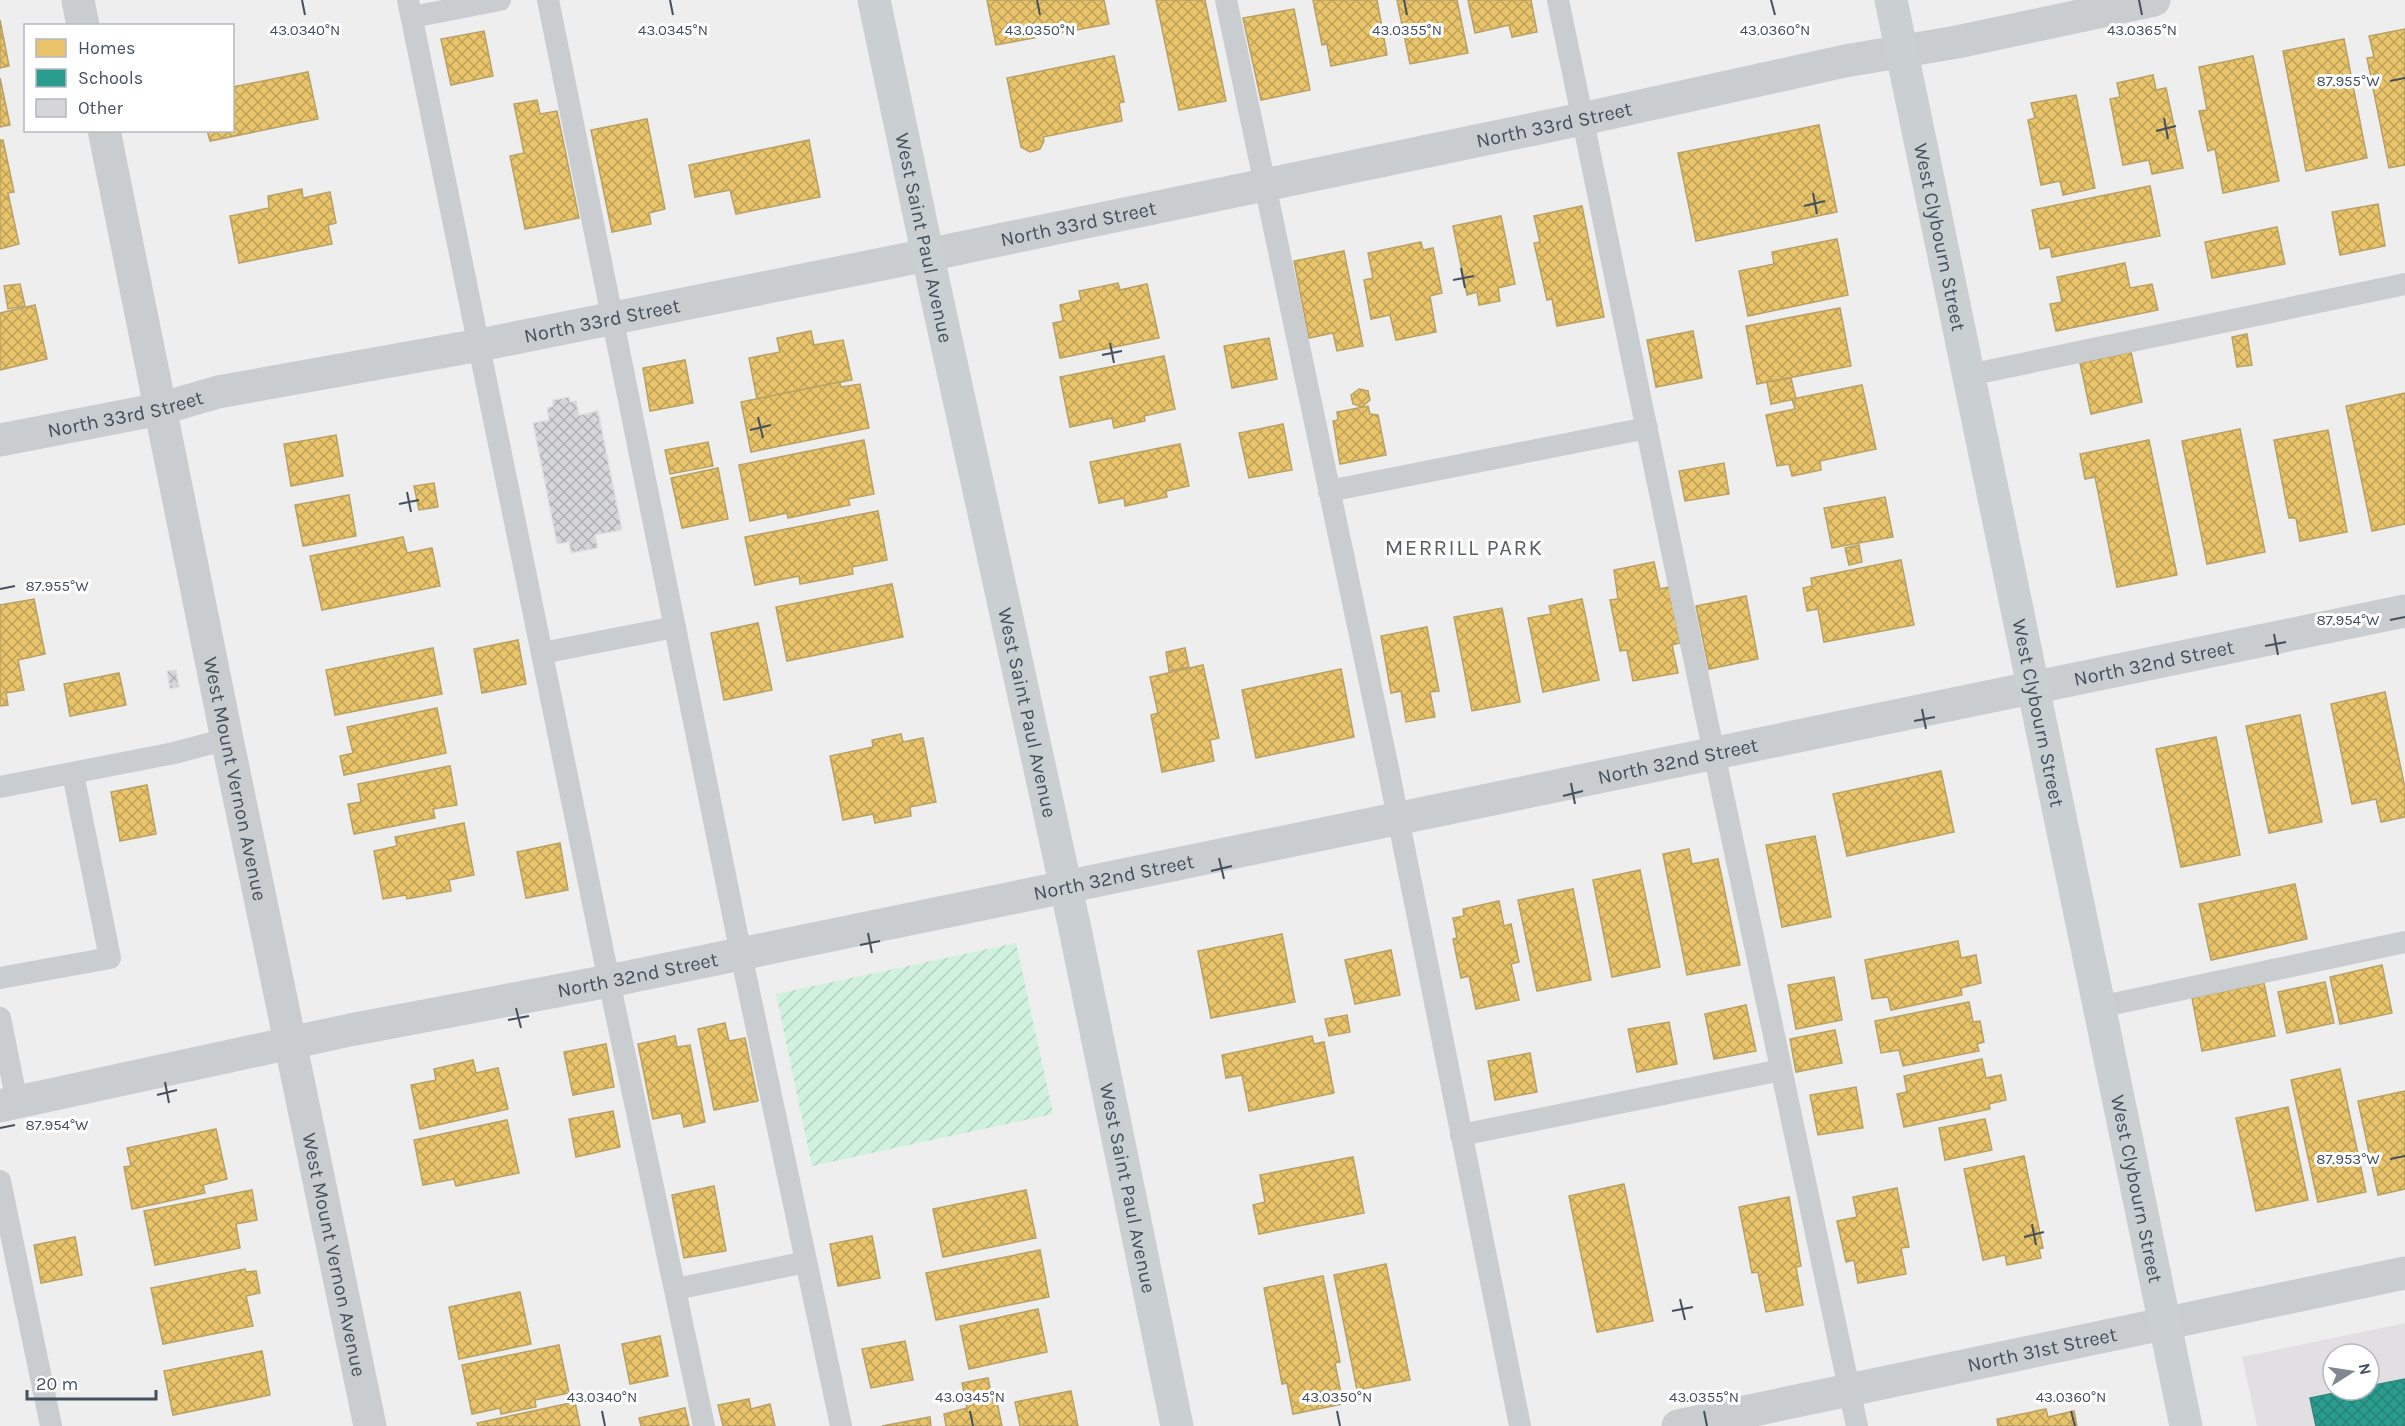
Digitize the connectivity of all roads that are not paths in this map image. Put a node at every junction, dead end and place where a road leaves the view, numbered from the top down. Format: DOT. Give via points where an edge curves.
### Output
graph roads {
  1 [pos="78,0"];
  2 [pos="500,0"];
  3 [pos="548,0"];
  4 [pos="874,0"];
  5 [pos="1226,0"];
  6 [pos="1558,0"];
  7 [pos="1890,0"];
  8 [pos="2154,0"];
  9 [pos="410,8"];
  10 [pos="83,24"];
  11 [pos="1901,51"];
  12 [pos="1582,119"];
  13 [pos="104,132"];
  14 [pos="1265,185"];
  15 [pos="927,255"];
  16 [pos="2405,284"];
  17 [pos="612,318"];
  18 [pos="480,345"];
  19 [pos="1969,375"];
  20 [pos="160,409"];
  21 [pos="1647,428"];
  22 [pos="0,440"];
  23 [pos="1329,491"];
  24 [pos="2405,611"];
  25 [pos="675,627"];
  26 [pos="543,653"];
  27 [pos="2034,689"];
  28 [pos="226,739"];
  29 [pos="1714,754"];
  30 [pos="73,774"];
  31 [pos="0,787"];
  32 [pos="1398,819"];
  33 [pos="1066,887"];
  34 [pos="2405,942"];
  35 [pos="741,954"];
  36 [pos="0,978"];
  37 [pos="609,981"];
  38 [pos="2099,1007"];
  39 [pos="0,1018"];
  40 [pos="290,1044"];
  41 [pos="1782,1070"];
  42 [pos="9,1104"];
  43 [pos="1461,1135"];
  44 [pos="0,1181"];
  45 [pos="806,1262"];
  46 [pos="2405,1273"];
  47 [pos="675,1289"];
  48 [pos="2164,1324"];
  49 [pos="1850,1390"];
  50 [pos="47,1425"];
  51 [pos="370,1426"];
  52 [pos="704,1426"];
  53 [pos="841,1426"];
  54 [pos="1177,1426"];
  55 [pos="1520,1426"];
  56 [pos="1678,1426"];
  57 [pos="1857,1426"];
  58 [pos="2186,1426"];
  1 -- 10 [label="street"];
  2 -- 9 [label="lane"];
  3 -- 17 [label="lane"];
  4 -- 15 [label="street, West Saint Paul Avenue"];
  5 -- 14 [label="lane"];
  6 -- 12 [label="lane"];
  7 -- 11 [label="street, West Clybourn Street"];
  8 -- 11 [label="street, North 33rd Street"];
  9 -- 18 [label="lane"];
  11 -- 12 [label="street, North 33rd Street"];
  11 -- 19 [label="street, West Clybourn Street"];
  12 -- 14 [label="street, North 33rd Street"];
  12 -- 21 [label="lane"];
  13 -- 20 [label="street, West Mount Vernon Avenue"];
  14 -- 15 [label="street, North 33rd Street"];
  14 -- 23 [label="lane"];
  15 -- 17 [label="street, North 33rd Street"];
  15 -- 33 [label="street, West Saint Paul Avenue"];
  16 -- 19 [label="lane"];
  17 -- 18 [label="street, North 33rd Street"];
  17 -- 25 [label="lane"];
  18 -- 20 [label="street, North 33rd Street" via="218,392"];
  18 -- 26 [label="lane"];
  19 -- 27 [label="street, West Clybourn Street"];
  20 -- 22 [label="street, North 33rd Street"];
  20 -- 28 [label="street, West Mount Vernon Avenue"];
  21 -- 23 [label="lane"];
  21 -- 29 [label="lane"];
  23 -- 32 [label="lane"];
  24 -- 27 [label="street, North 32nd Street"];
  25 -- 26 [label="lane"];
  25 -- 35 [label="lane"];
  26 -- 37 [label="lane"];
  27 -- 29 [label="street, North 32nd Street"];
  27 -- 38 [label="street, West Clybourn Street"];
  28 -- 30 [label="lane"];
  28 -- 40 [label="street, West Mount Vernon Avenue"];
  29 -- 32 [label="street, North 32nd Street"];
  29 -- 41 [label="lane"];
  30 -- 31 [label="lane"];
  30 -- 36 [label="lane" via="110,958"];
  32 -- 33 [label="street, North 32nd Street"];
  32 -- 43 [label="lane"];
  33 -- 35 [label="street, North 32nd Street"];
  33 -- 54 [label="street, West Saint Paul Avenue"];
  34 -- 38 [label="lane"];
  35 -- 37 [label="street, North 32nd Street"];
  35 -- 45 [label="lane"];
  37 -- 40 [label="street, North 32nd Street"];
  37 -- 47 [label="lane"];
  38 -- 48 [label="street, West Clybourn Street"];
  39 -- 42 [label="lane"];
  40 -- 42 [label="street, North 32nd Street"];
  40 -- 51 [label="street, West Mount Vernon Avenue"];
  41 -- 43 [label="lane"];
  41 -- 49 [label="lane"];
  43 -- 55 [label="lane"];
  44 -- 50 [label="lane"];
  45 -- 47 [label="lane"];
  45 -- 53 [label="lane"];
  46 -- 48 [label="street, North 31st Street"];
  47 -- 52 [label="lane"];
  48 -- 49 [label="street, North 31st Street"];
  48 -- 58 [label="street, West Clybourn Street"];
  49 -- 56 [label="street, North 31st Street"];
  49 -- 57 [label="lane"];
}
